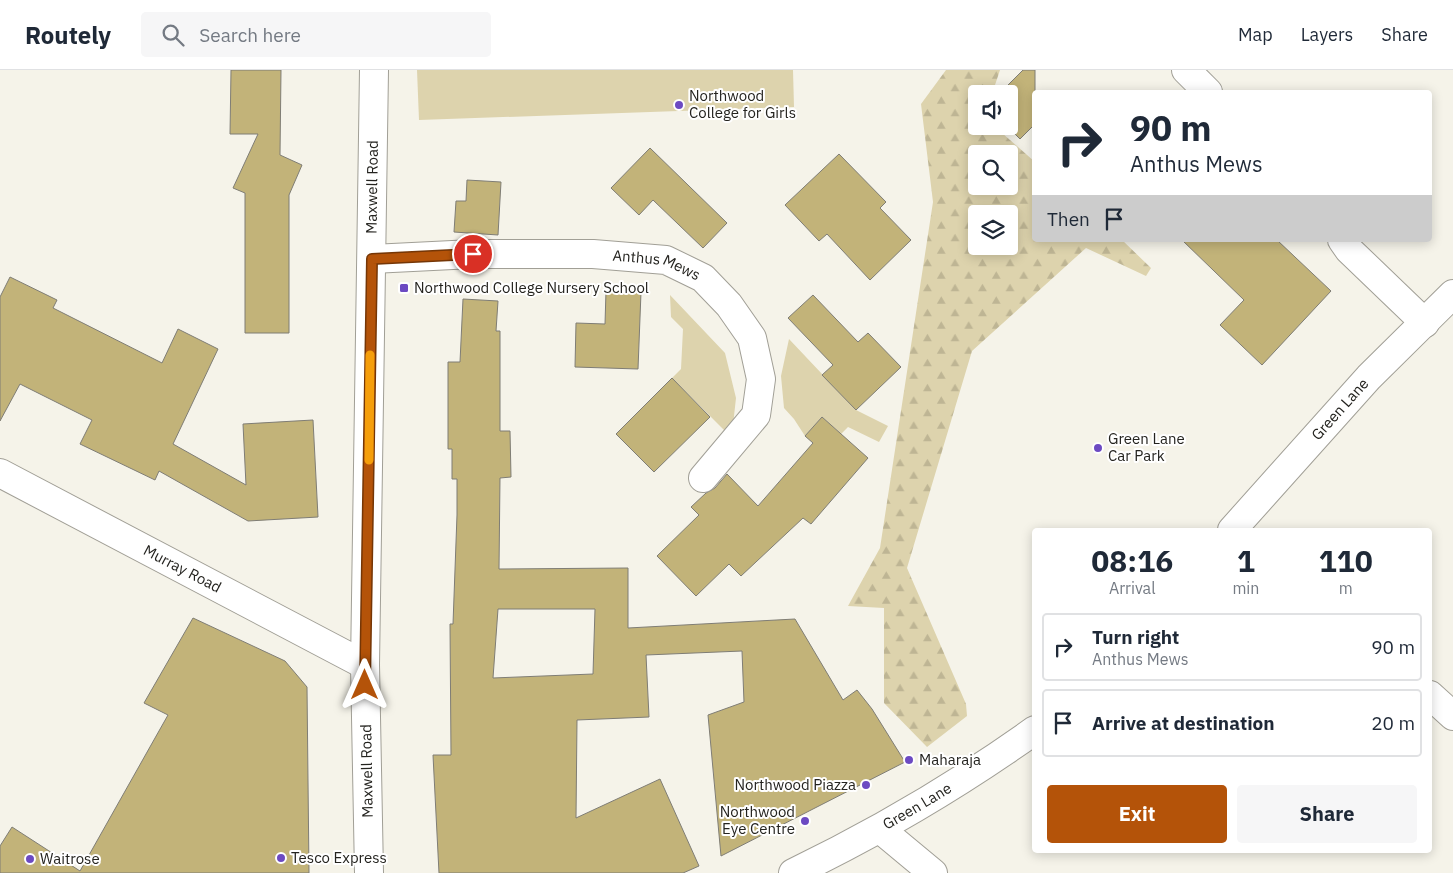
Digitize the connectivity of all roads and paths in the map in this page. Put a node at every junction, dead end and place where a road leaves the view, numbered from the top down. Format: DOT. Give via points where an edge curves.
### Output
graph roads {
  1 [pos="374,70"];
  2 [pos="1186,70"];
  3 [pos="1206,90"];
  4 [pos="1343,242"];
  5 [pos="372,259"];
  6 [pos="1453,294"];
  7 [pos="1425,323"];
  8 [pos="0,473"];
  9 [pos="703,478"];
  10 [pos="1241,527"];
  11 [pos="365,665"];
  12 [pos="1432,697"];
  13 [pos="1453,716"];
  14 [pos="1032,732"];
  15 [pos="880,829"];
  16 [pos="369,873"];
  17 [pos="793,873"];
  18 [pos="932,873"];
  1 -- 5 [label="street, Maxwell Road"];
  2 -- 3 [label="street"];
  4 -- 7 [label="street"];
  5 -- 9 [label="street, Anthus Mews" via="473,254 593,254 666,260 703,278 729,305 752,338 761,379 756,415"];
  5 -- 11 [label="street, Maxwell Road"];
  6 -- 7 [label="street, Green Lane"];
  7 -- 10 [label="street, Green Lane" via="1370,377"];
  8 -- 11 [label="street, Murray Road"];
  11 -- 16 [label="street, Maxwell Road"];
  12 -- 13 [label="street"];
  14 -- 15 [label="street, Green Lane" via="971,775"];
  15 -- 17 [label="street, Green Lane"];
  15 -- 18 [label="street"];
}
